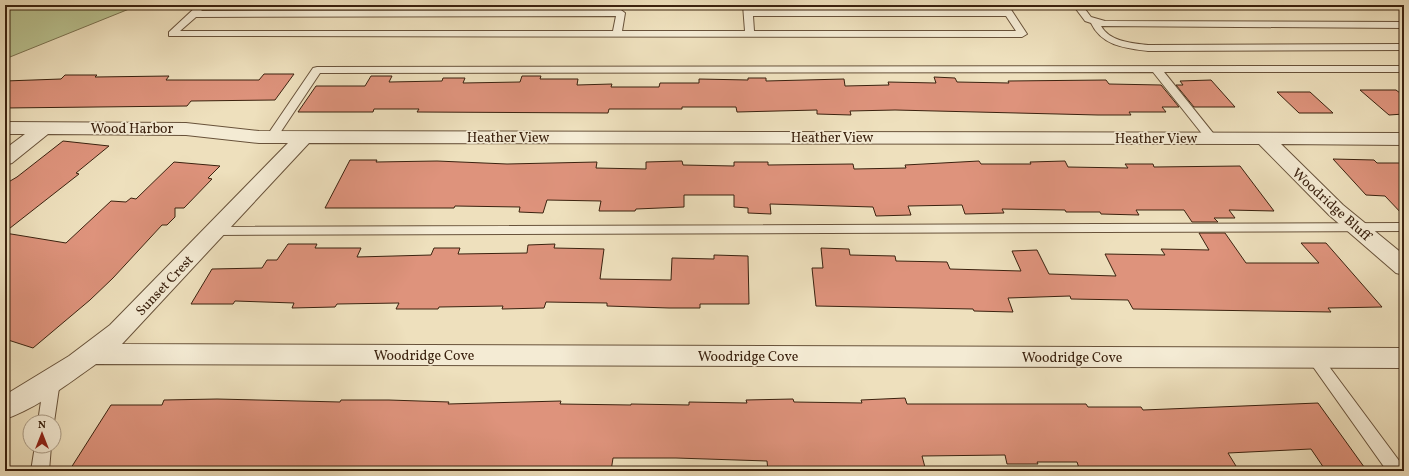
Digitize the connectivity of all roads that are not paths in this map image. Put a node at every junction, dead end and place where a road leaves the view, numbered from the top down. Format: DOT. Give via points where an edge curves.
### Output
graph roads {
  1 [pos="203,5"];
  2 [pos="431,5"];
  3 [pos="1077,5"];
  4 [pos="748,9"];
  5 [pos="1007,9"];
  6 [pos="193,14"];
  7 [pos="426,14"];
  8 [pos="1095,22"];
  9 [pos="1404,25"];
  10 [pos="414,34"];
  11 [pos="617,34"];
  12 [pos="750,34"];
  13 [pos="1404,47"];
  14 [pos="1156,69"];
  15 [pos="1404,69"];
  16 [pos="5,128"];
  17 [pos="44,128"];
  18 [pos="266,137"];
  19 [pos="304,137"];
  20 [pos="1211,138"];
  21 [pos="1263,138"];
  22 [pos="1404,139"];
  23 [pos="5,159"];
  24 [pos="1356,227"];
  25 [pos="1404,227"];
  26 [pos="215,231"];
  27 [pos="1404,267"];
  28 [pos="93,354"];
  29 [pos="1314,357"];
  30 [pos="1404,358"];
  31 [pos="52,382"];
  32 [pos="5,408"];
  33 [pos="47,414"];
  34 [pos="42,454"];
  35 [pos="40,471"];
  36 [pos="1397,471"];
  1 -- 6 [label="lane"];
  2 -- 7 [label="lane"];
  3 -- 8 [label="lane" via="1088,19"];
  4 -- 5 [label="lane"];
  4 -- 12 [label="lane"];
  5 -- 12 [label="lane" via="1022,34"];
  6 -- 7 [label="lane"];
  6 -- 10 [label="lane" via="172,34"];
  7 -- 10 [label="lane"];
  7 -- 11 [label="lane" via="621,13"];
  8 -- 9 [label="lane"];
  8 -- 13 [label="lane" via="1097,30 1108,39 1127,46 1148,48"];
  10 -- 11 [label="lane"];
  11 -- 12 [label="lane"];
  14 -- 15 [label="lane"];
  14 -- 18 [label="lane" via="317,70"];
  14 -- 20 [label="lane"];
  16 -- 17 [label="street, Wood Harbor"];
  17 -- 18 [label="street, Wood Harbor" via="186,129"];
  17 -- 23 [label="street"];
  18 -- 19 [label="street, Heather View"];
  19 -- 20 [label="street, Heather View"];
  19 -- 26 [label="street, Sunset Crest"];
  20 -- 21 [label="street, Heather View"];
  21 -- 22 [label="street, Heather View"];
  21 -- 24 [label="street, Woodridge Bluff" via="1297,174"];
  24 -- 25 [label="lane"];
  24 -- 26 [label="lane"];
  24 -- 27 [label="street, Woodridge Bluff"];
  26 -- 28 [label="street, Sunset Crest" via="138,313"];
  28 -- 29 [label="street, Woodridge Cove"];
  28 -- 31 [label="street, Sunset Crest"];
  29 -- 30 [label="street, Woodridge Cove"];
  29 -- 36 [label="lane"];
  31 -- 32 [label="street, Sunset Crest"];
  31 -- 33 [label="lane"];
  34 -- 35 [label="lane"];
}
